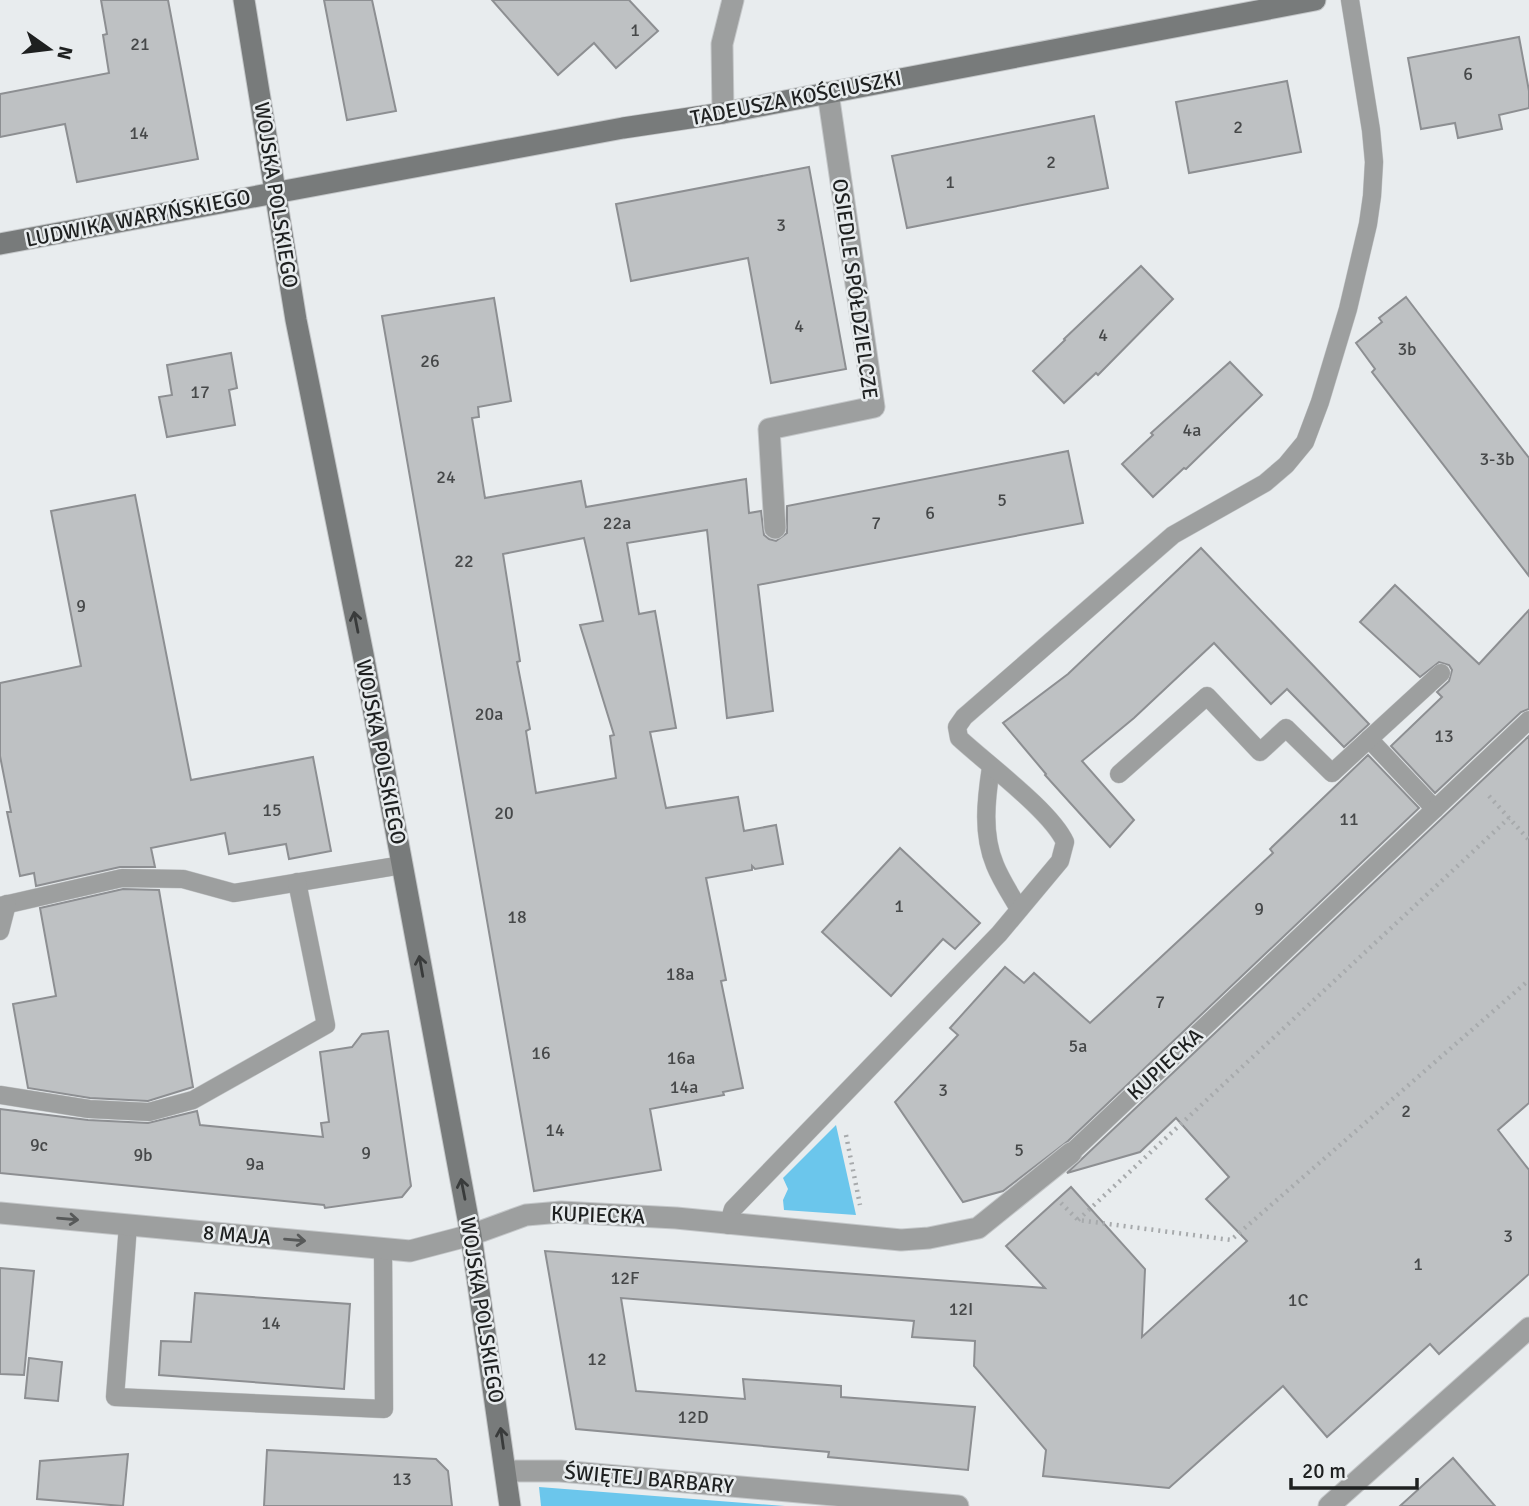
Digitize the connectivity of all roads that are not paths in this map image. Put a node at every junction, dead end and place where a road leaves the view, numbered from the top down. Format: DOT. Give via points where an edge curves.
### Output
graph roads {
  1 [pos="244,0"];
  2 [pos="733,0"];
  3 [pos="1315,0"];
  4 [pos="1350,0"];
  5 [pos="828,93"];
  6 [pos="723,113"];
  7 [pos="276,192"];
  8 [pos="0,244"];
  9 [pos="775,528"];
  10 [pos="1441,673"];
  11 [pos="1529,720"];
  12 [pos="1369,739"];
  13 [pos="991,767"];
  14 [pos="1119,774"];
  15 [pos="1435,808"];
  16 [pos="402,865"];
  17 [pos="297,882"];
  18 [pos="3,905"];
  19 [pos="1019,909"];
  20 [pos="0,931"];
  21 [pos="0,1095"];
  22 [pos="1071,1153"];
  23 [pos="0,1213"];
  24 [pos="128,1225"];
  25 [pos="728,1225"];
  26 [pos="471,1236"];
  27 [pos="383,1248"];
  28 [pos="1529,1328"];
  29 [pos="507,1471"];
  30 [pos="836,1500"];
  31 [pos="510,1506"];
  32 [pos="958,1506"];
  33 [pos="1329,1506"];
  1 -- 7 [label="street, WOJSKA POLSKIEGO"];
  2 -- 6 [label="street" via="722,44"];
  3 -- 5 [label="street, TADEUSZA KOŚCIUSZKI"];
  4 -- 13 [label="lane" via="1371,130 1371,196 1348,309 1304,442 1265,483 1173,535 964,717 957,727 959,738"];
  5 -- 6 [label="street, TADEUSZA KOŚCIUSZKI"];
  5 -- 9 [label="street, OSIEDLE SPÓŁDZIELCZE" via="874,407 769,429"];
  6 -- 7 [label="street, TADEUSZA KOŚCIUSZKI"];
  7 -- 8 [label="street, LUDWIKA WARYŃSKIEGO"];
  16 -- 7 [label="street, WOJSKA POLSKIEGO, one-way" via="296,320"];
  10 -- 12 [label="lane"];
  11 -- 15 [label="lane, KUPIECKA"];
  12 -- 14 [label="lane" via="1332,774 1286,728 1260,752 1207,696"];
  12 -- 15 [label="lane"];
  13 -- 19 [label="lane" via="988,837 995,866"];
  13 -- 19 [label="lane" via="1034,805 1065,842 1060,862"];
  15 -- 22 [label="lane, KUPIECKA"];
  16 -- 17 [label="lane"];
  26 -- 16 [label="street, WOJSKA POLSKIEGO, one-way"];
  17 -- 18 [label="lane" via="234,893 183,879 122,878"];
  17 -- 21 [label="lane" via="326,1025 193,1100 149,1112 89,1109"];
  18 -- 20 [label="lane"];
  19 -- 25 [label="lane" via="733,1209"];
  22 -- 25 [label="street, KUPIECKA" via="978,1228 901,1240"];
  23 -- 24 [label="street, 8 MAJA, one-way"];
  24 -- 27 [label="street, 8 MAJA, one-way"];
  24 -- 27 [label="lane" via="115,1396 384,1409"];
  25 -- 26 [label="street, KUPIECKA" via="561,1212 526,1215"];
  26 -- 27 [label="street, 8 MAJA" via="410,1251"];
  29 -- 26 [label="street, WOJSKA POLSKIEGO, one-way"];
  28 -- 33 [label="street"];
  29 -- 30 [label="street, ŚWIĘTEJ BARBARY" via="560,1471"];
  29 -- 31 [label="street, WOJSKA POLSKIEGO"];
  30 -- 32 [label="street, ŚWIĘTEJ BARBARY"];
}
